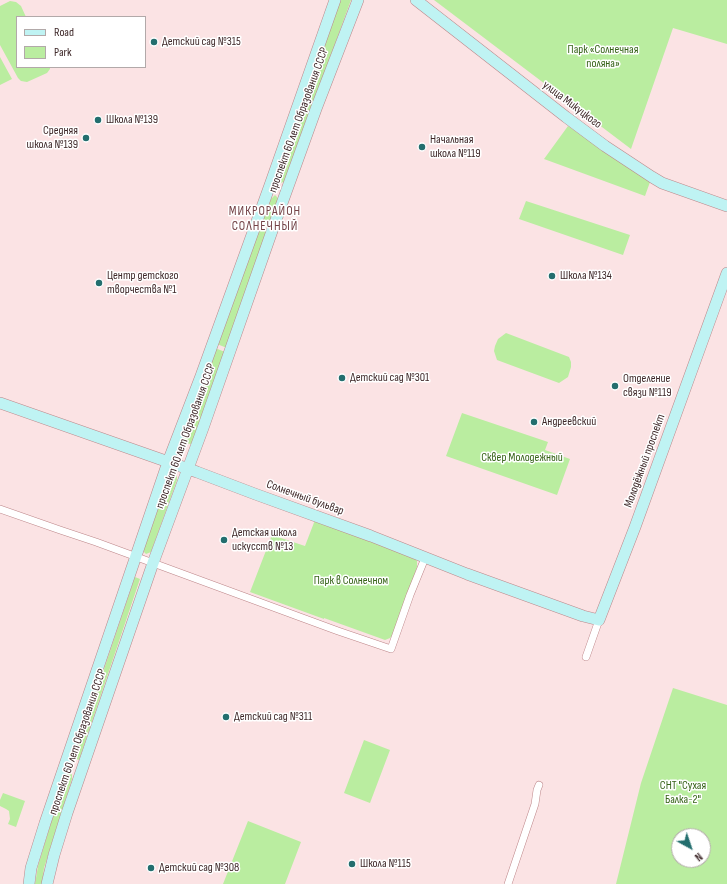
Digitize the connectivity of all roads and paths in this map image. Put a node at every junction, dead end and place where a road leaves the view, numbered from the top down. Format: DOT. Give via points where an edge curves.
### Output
graph roads {
  1 [pos="335,0"];
  2 [pos="358,0"];
  3 [pos="416,0"];
  4 [pos="270,185"];
  5 [pos="286,192"];
  6 [pos="727,206"];
  7 [pos="727,272"];
  8 [pos="0,403"];
  9 [pos="168,462"];
  10 [pos="188,469"];
  11 [pos="0,509"];
  12 [pos="136,557"];
  13 [pos="425,558"];
  14 [pos="154,563"];
  15 [pos="599,620"];
  16 [pos="586,657"];
  17 [pos="66,763"];
  18 [pos="82,772"];
  19 [pos="539,785"];
  20 [pos="29,884"];
  21 [pos="47,884"];
  22 [pos="508,884"];
  1 -- 4 [label="main road, проспект 60 лет Образования СССР"];
  2 -- 5 [label="main road, проспект 60 лет Образования СССР"];
  3 -- 6 [label="main road, улица Микуцкого" via="605,146 662,183"];
  4 -- 5 [label="main road"];
  4 -- 9 [label="main road, проспект 60 лет Образования СССР"];
  5 -- 10 [label="main road, проспект 60 лет Образования СССР"];
  7 -- 15 [label="main road, Молодёжный проспект"];
  8 -- 9 [label="main road, Солнечный бульвар"];
  9 -- 10 [label="main road, Солнечный бульвар"];
  9 -- 12 [label="main road, проспект 60 лет Образования СССР"];
  10 -- 13 [label="main road, Солнечный бульвар"];
  10 -- 14 [label="main road, проспект 60 лет Образования СССР"];
  11 -- 12 [label="street"];
  12 -- 14 [label="street"];
  12 -- 17 [label="main road, проспект 60 лет Образования СССР"];
  13 -- 14 [label="street" via="391,649"];
  13 -- 15 [label="main road, Солнечный бульвар"];
  14 -- 18 [label="main road, проспект 60 лет Образования СССР"];
  15 -- 16 [label="street, Молодёжный проспект"];
  17 -- 18 [label="main road"];
  17 -- 20 [label="main road, проспект 60 лет Образования СССР" via="31,868"];
  18 -- 21 [label="main road, проспект 60 лет Образования СССР" via="56,848"];
  19 -- 22 [label="street"];
}
